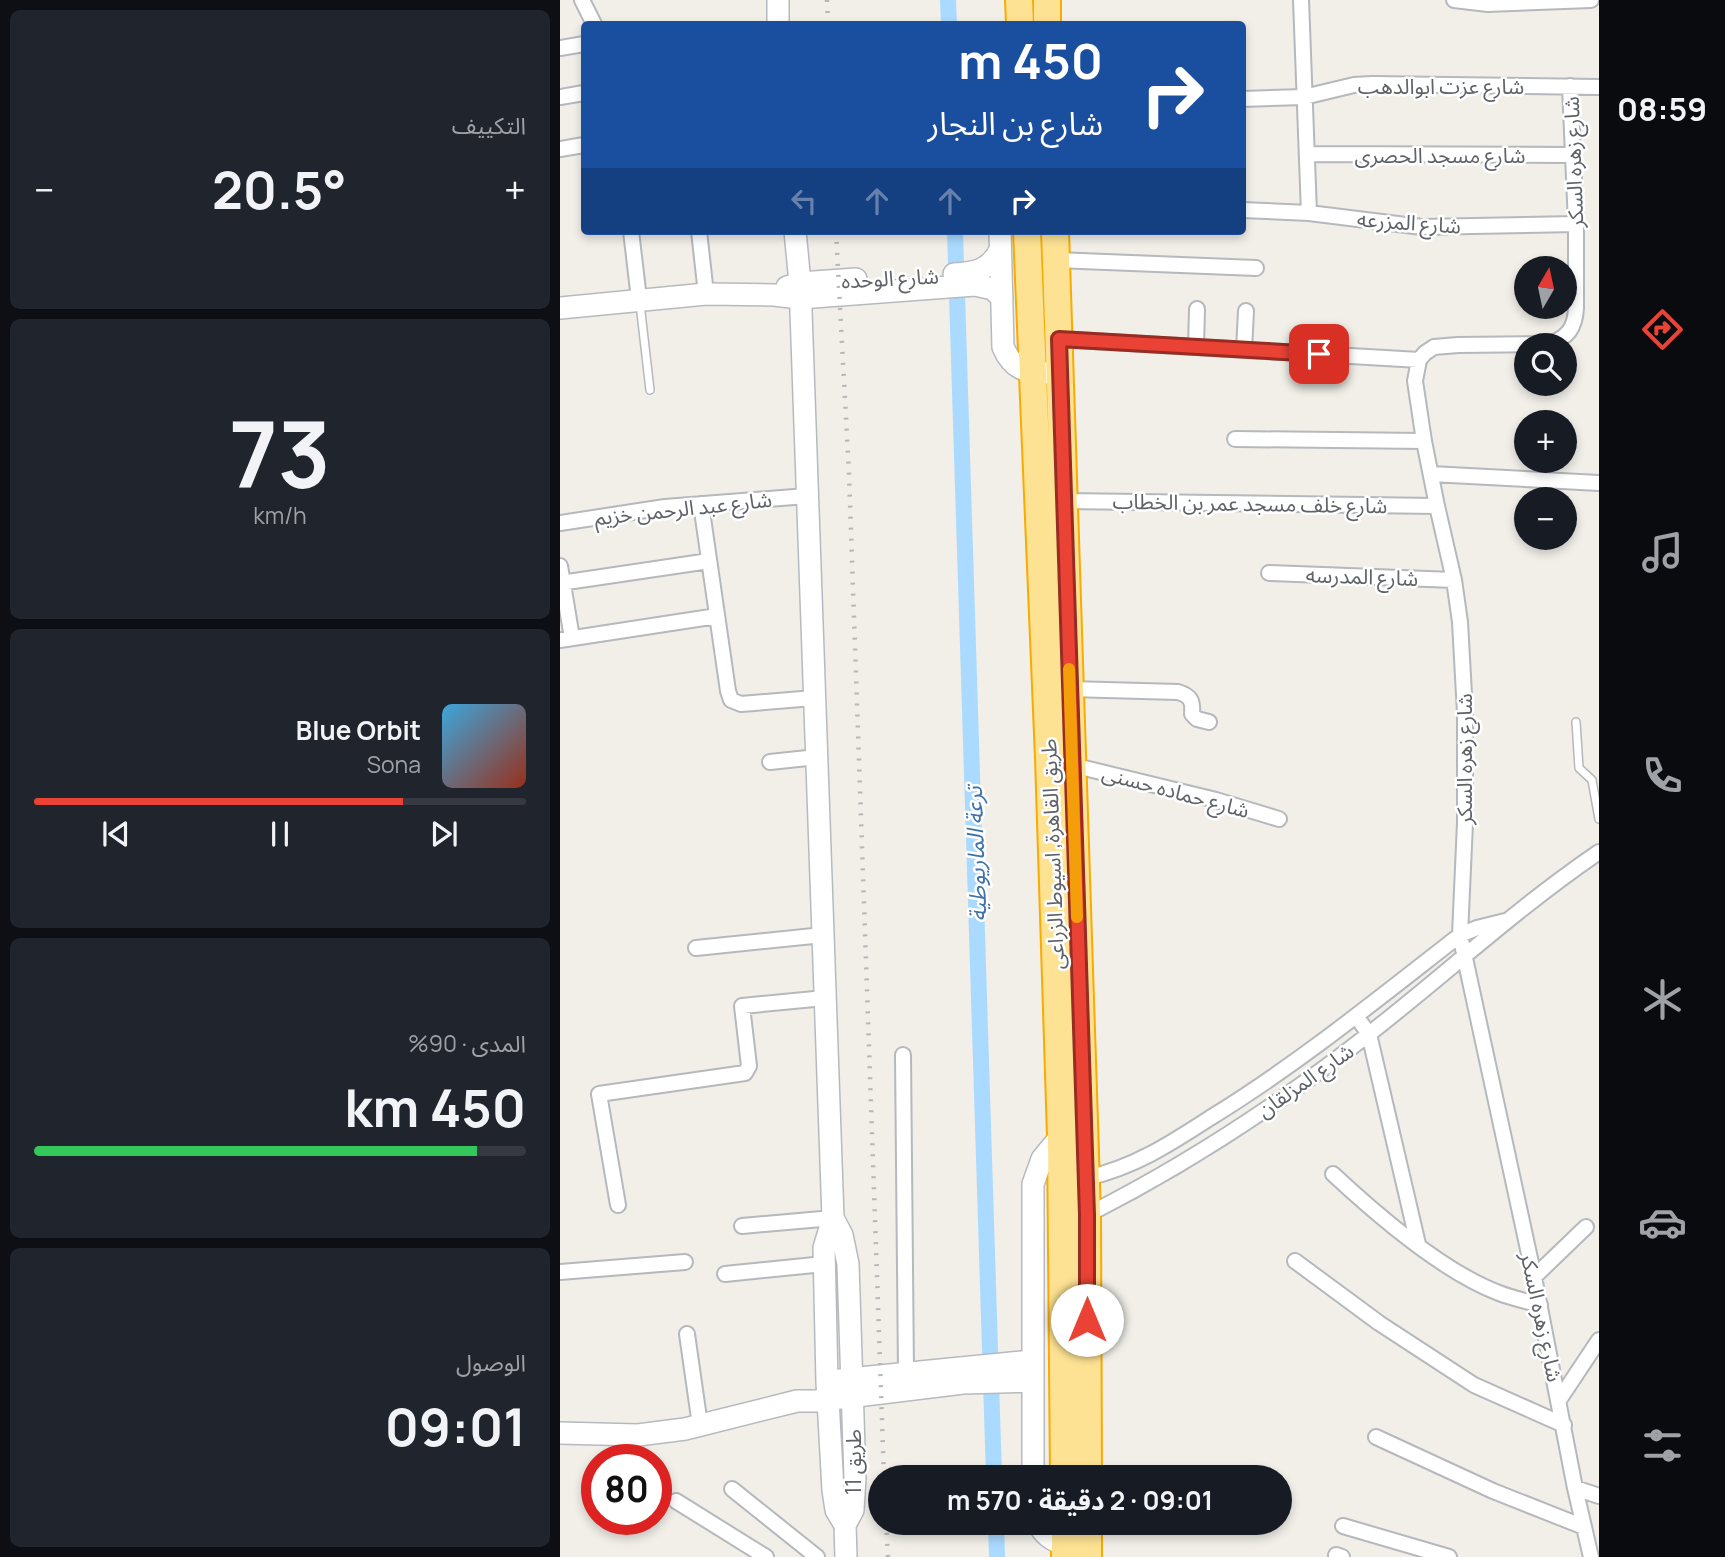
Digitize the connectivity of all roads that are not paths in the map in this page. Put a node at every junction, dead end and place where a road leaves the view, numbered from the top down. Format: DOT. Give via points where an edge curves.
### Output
graph roads {
  1 [pos="582,0"];
  2 [pos="778,0"];
  3 [pos="1019,0"];
  4 [pos="1046,0"];
  5 [pos="1300,0"];
  6 [pos="1454,0"];
  7 [pos="1591,0"];
  8 [pos="592,21"];
  9 [pos="778,21"];
  10 [pos="1020,21"];
  11 [pos="1047,21"];
  12 [pos="581,44"];
  13 [pos="560,48"];
  14 [pos="1570,86"];
  15 [pos="1599,87"];
  16 [pos="581,94"];
  17 [pos="560,97"];
  18 [pos="1304,97"];
  19 [pos="1246,99"];
  20 [pos="581,146"];
  21 [pos="560,149"];
  22 [pos="1307,154"];
  23 [pos="1574,155"];
  24 [pos="1246,210"];
  25 [pos="1309,213"];
  26 [pos="1576,225"];
  27 [pos="631,235"];
  28 [pos="699,235"];
  29 [pos="795,235"];
  30 [pos="1027,235"];
  31 [pos="1055,235"];
  32 [pos="1000,241"];
  33 [pos="1056,260"];
  34 [pos="1256,268"];
  35 [pos="974,279"];
  36 [pos="800,290"];
  37 [pos="706,294"];
  38 [pos="1002,298"];
  39 [pos="639,299"];
  40 [pos="560,307"];
  41 [pos="1197,309"];
  42 [pos="1246,311"];
  43 [pos="1059,339"];
  44 [pos="1196,347"];
  45 [pos="1244,350"];
  46 [pos="1419,360"];
  47 [pos="1060,372"];
  48 [pos="1032,373"];
  49 [pos="650,390"];
  50 [pos="1235,439"];
  51 [pos="1424,441"];
  52 [pos="1431,474"];
  53 [pos="1599,483"];
  54 [pos="807,496"];
  55 [pos="1064,500"];
  56 [pos="701,504"];
  57 [pos="1437,506"];
  58 [pos="560,523"];
  59 [pos="709,561"];
  60 [pos="560,566"];
  61 [pos="1269,573"];
  62 [pos="1454,579"];
  63 [pos="561,582"];
  64 [pos="717,616"];
  65 [pos="566,639"];
  66 [pos="1070,689"];
  67 [pos="814,698"];
  68 [pos="1209,722"];
  69 [pos="1576,722"];
  70 [pos="817,757"];
  71 [pos="770,762"];
  72 [pos="1072,765"];
  73 [pos="1279,819"];
  74 [pos="1599,819"];
  75 [pos="1597,858"];
  76 [pos="1506,921"];
  77 [pos="823,935"];
  78 [pos="1460,935"];
  79 [pos="696,948"];
  80 [pos="1465,953"];
  81 [pos="825,998"];
  82 [pos="1356,1016"];
  83 [pos="1369,1034"];
  84 [pos="903,1055"];
  85 [pos="1261,1087"];
  86 [pos="1272,1104"];
  87 [pos="1072,1133"];
  88 [pos="1125,1168"];
  89 [pos="1334,1174"];
  90 [pos="1086,1178"];
  91 [pos="1133,1191"];
  92 [pos="618,1205"];
  93 [pos="1087,1215"];
  94 [pos="833,1218"];
  95 [pos="742,1226"];
  96 [pos="1586,1227"];
  97 [pos="1418,1244"];
  98 [pos="1294,1261"];
  99 [pos="685,1262"];
  100 [pos="824,1264"];
  101 [pos="560,1272"];
  102 [pos="725,1273"];
  103 [pos="1534,1277"];
  104 [pos="1540,1305"];
  105 [pos="687,1334"];
  106 [pos="1599,1340"];
  107 [pos="1024,1371"];
  108 [pos="906,1373"];
  109 [pos="963,1376"];
  110 [pos="852,1387"];
  111 [pos="827,1391"];
  112 [pos="1559,1400"];
  113 [pos="700,1425"];
  114 [pos="1564,1425"];
  115 [pos="560,1433"];
  116 [pos="1376,1437"];
  117 [pos="1032,1465"];
  118 [pos="1064,1465"];
  119 [pos="1088,1465"];
  120 [pos="1575,1488"];
  121 [pos="732,1489"];
  122 [pos="1599,1496"];
  123 [pos="676,1501"];
  124 [pos="845,1525"];
  125 [pos="1343,1526"];
  126 [pos="1584,1527"];
  127 [pos="1046,1535"];
  128 [pos="1074,1543"];
  129 [pos="766,1557"];
  130 [pos="817,1557"];
  131 [pos="846,1557"];
  132 [pos="1449,1557"];
  133 [pos="1591,1557"];
  1 -- 8 [label="street"];
  2 -- 9 [label="street"];
  3 -- 10 [label="highway"];
  4 -- 11 [label="highway"];
  5 -- 18 [label="street"];
  6 -- 7 [label="street" via="1488,4"];
  12 -- 13 [label="street"];
  14 -- 15 [label="street, شارع عزت ابوالدهب"];
  14 -- 18 [label="street, شارع عزت ابوالدهب" via="1362,84"];
  14 -- 23 [label="street, شارع زهره السكر"];
  16 -- 17 [label="street"];
  18 -- 19 [label="street, شارع عزت ابوالدهب"];
  18 -- 22 [label="street"];
  20 -- 21 [label="street"];
  22 -- 23 [label="street, شارع مسجد الحصرى"];
  22 -- 25 [label="street"];
  23 -- 26 [label="street, شارع زهره السكر"];
  24 -- 25 [label="street, شارع المزرعه"];
  25 -- 26 [label="street, شارع المزرعه" via="1422,227"];
  26 -- 46 [label="street, شارع زهره السكر" via="1576,321 1562,340 1445,345 1434,347"];
  27 -- 39 [label="street"];
  28 -- 37 [label="street"];
  29 -- 36 [label="street"];
  30 -- 48 [label="highway, طريق القاهرة, اسيوط الزراعى"];
  31 -- 33 [label="highway, طريق القاهرة, اسيوط الزراعى"];
  32 -- 35 [label="street" via="990,265"];
  32 -- 38 [label="street"];
  33 -- 34 [label="street"];
  33 -- 43 [label="highway, طريق القاهرة, اسيوط الزراعى"];
  35 -- 36 [label="street, شارع الوحده"];
  35 -- 38 [label="street, شارع الوحده"];
  36 -- 37 [label="street, شارع الوحده" via="774,295"];
  36 -- 54 [label="street"];
  37 -- 39 [label="street, شارع الوحده"];
  38 -- 48 [label="street" via="1003,347 1019,369"];
  39 -- 40 [label="street, شارع الوحده"];
  39 -- 49 [label="lane"];
  41 -- 44 [label="street"];
  42 -- 45 [label="street"];
  43 -- 44 [label="street"];
  43 -- 47 [label="highway, طريق القاهرة, اسيوط الزراعى"];
  44 -- 45 [label="street"];
  45 -- 46 [label="street"];
  46 -- 51 [label="street, شارع زهره السكر" via="1415,381"];
  47 -- 48 [label="street"];
  47 -- 55 [label="highway, طريق القاهرة, اسيوط الزراعى"];
  48 -- 87 [label="highway, طريق القاهرة, اسيوط الزراعى"];
  50 -- 51 [label="street"];
  51 -- 52 [label="street, شارع زهره السكر"];
  52 -- 53 [label="street"];
  52 -- 57 [label="street, شارع زهره السكر"];
  54 -- 56 [label="street, شارع عبد الرحمن خزيم"];
  54 -- 67 [label="street"];
  55 -- 57 [label="street, شارع خلف مسجد عمر بن الخطاب"];
  55 -- 66 [label="highway, طريق القاهرة, اسيوط الزراعى"];
  56 -- 58 [label="street, شارع عبد الرحمن خزيم"];
  56 -- 59 [label="street"];
  57 -- 62 [label="street, شارع زهره السكر"];
  59 -- 63 [label="street"];
  59 -- 64 [label="street"];
  60 -- 63 [label="street"];
  61 -- 62 [label="street, شارع المدرسه"];
  62 -- 78 [label="street, شارع زهره السكر" via="1465,713"];
  63 -- 65 [label="street"];
  64 -- 65 [label="street"];
  64 -- 67 [label="street" via="728,691 736,704"];
  66 -- 68 [label="street" via="1178,692 1193,703 1192,714 1197,719"];
  66 -- 72 [label="highway, طريق القاهرة, اسيوط الزراعى"];
  67 -- 70 [label="street"];
  69 -- 74 [label="lane" via="1579,768 1594,784"];
  70 -- 71 [label="street"];
  70 -- 77 [label="street"];
  72 -- 73 [label="street, شارع حماده حسنى"];
  72 -- 87 [label="highway, طريق القاهرة, اسيوط الزراعى"];
  75 -- 76 [label="street, شارع المزلقان"];
  76 -- 78 [label="street, شارع المزلقان"];
  76 -- 80 [label="street, شارع المزلقان"];
  77 -- 79 [label="street"];
  77 -- 81 [label="street"];
  78 -- 80 [label="street, شارع زهره السكر"];
  78 -- 82 [label="street, شارع المزلقان"];
  80 -- 83 [label="street, شارع المزلقان"];
  80 -- 103 [label="street, شارع زهره السكر"];
  81 -- 92 [label="street" via="742,1006 749,1066 745,1073 601,1092 598,1096"];
  81 -- 94 [label="street"];
  82 -- 83 [label="street"];
  82 -- 85 [label="street, شارع المزلقان"];
  83 -- 86 [label="street, شارع المزلقان"];
  83 -- 97 [label="street"];
  84 -- 108 [label="street"];
  85 -- 86 [label="street"];
  85 -- 88 [label="street, شارع المزلقان"];
  86 -- 91 [label="street, شارع المزلقان"];
  87 -- 90 [label="highway, طريق القاهرة, اسيوط الزراعى"];
  87 -- 107 [label="street" via="1042,1159 1033,1184"];
  87 -- 118 [label="highway, طريق القاهرة, اسيوط الزراعى"];
  88 -- 90 [label="street, شارع المزلقان"];
  88 -- 91 [label="street"];
  89 -- 97 [label="street"];
  90 -- 93 [label="highway, طريق القاهرة, اسيوط الزراعى"];
  91 -- 93 [label="street, شارع المزلقان"];
  93 -- 119 [label="highway, طريق القاهرة, اسيوط الزراعى"];
  94 -- 95 [label="street"];
  94 -- 100 [label="street, طريق 11" via="826,1235"];
  94 -- 110 [label="street, طريق 11" via="848,1264"];
  96 -- 103 [label="street"];
  97 -- 104 [label="street" via="1480,1284"];
  98 -- 114 [label="street" via="1474,1385"];
  99 -- 101 [label="street"];
  100 -- 102 [label="street"];
  100 -- 111 [label="street, طريق 11"];
  103 -- 104 [label="street, شارع زهره السكر"];
  104 -- 112 [label="street, شارع زهره السكر"];
  105 -- 113 [label="street"];
  106 -- 112 [label="street"];
  107 -- 109 [label="street"];
  107 -- 117 [label="street"];
  108 -- 109 [label="street"];
  108 -- 110 [label="street"];
  109 -- 110 [label="street"];
  110 -- 111 [label="street"];
  110 -- 124 [label="street, طريق 11" via="854,1495"];
  111 -- 113 [label="street"];
  111 -- 124 [label="street, طريق 11" via="833,1490 836,1510"];
  112 -- 114 [label="street, شارع زهره السكر"];
  113 -- 115 [label="street" via="638,1435"];
  114 -- 120 [label="street, شارع زهره السكر"];
  116 -- 126 [label="street"];
  120 -- 122 [label="street"];
  120 -- 126 [label="street, شارع زهره السكر"];
  121 -- 130 [label="street"];
  123 -- 129 [label="street"];
  124 -- 131 [label="street, طريق 11"];
  125 -- 132 [label="street"];
  126 -- 133 [label="street, شارع زهره السكر"];
  127 -- 128 [label="street"];
}
